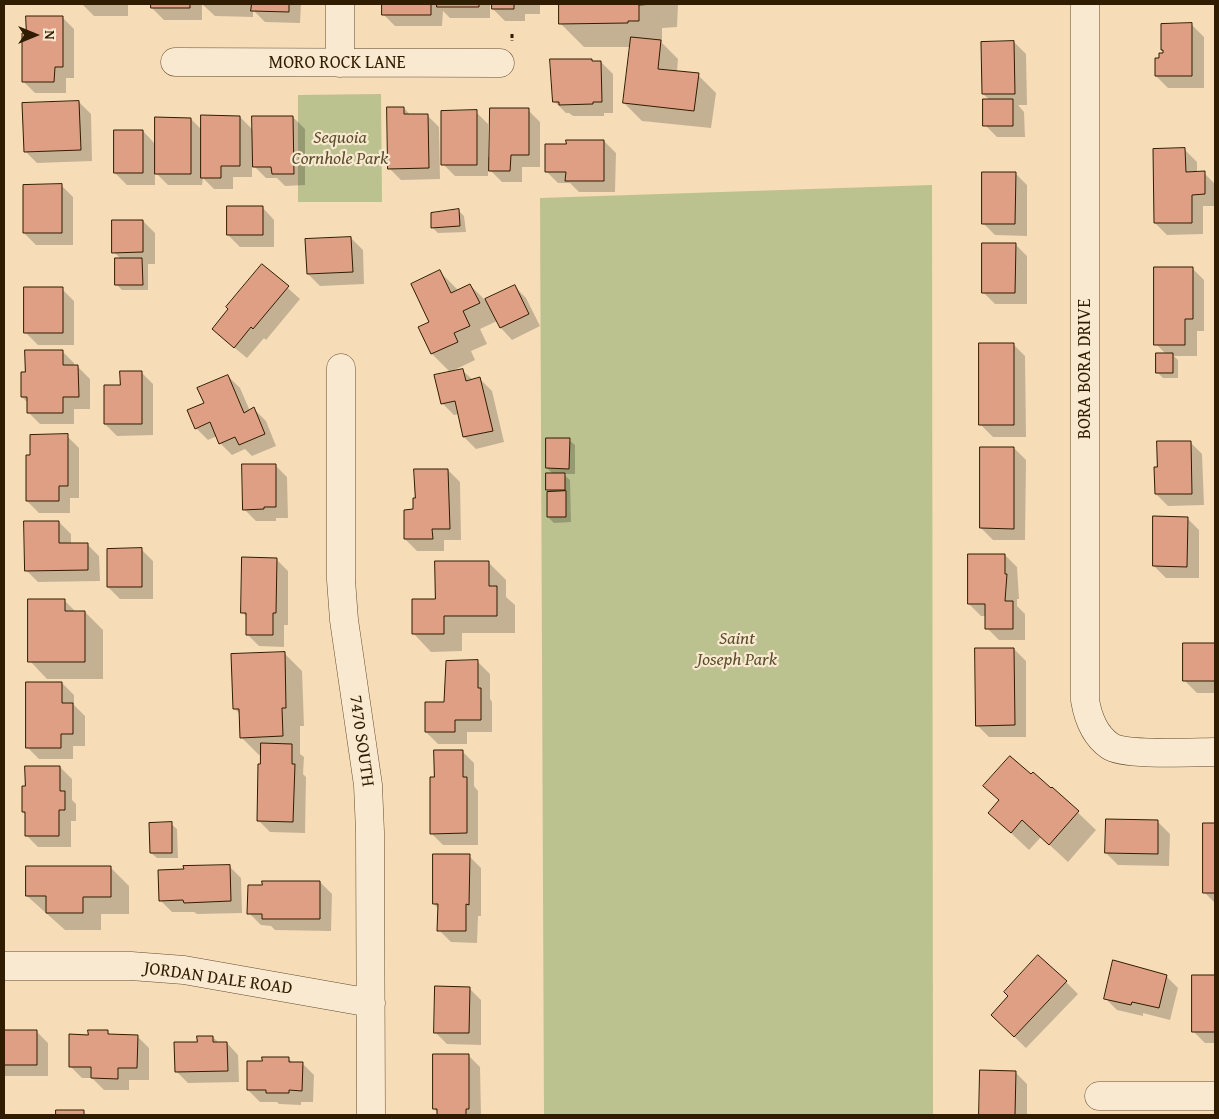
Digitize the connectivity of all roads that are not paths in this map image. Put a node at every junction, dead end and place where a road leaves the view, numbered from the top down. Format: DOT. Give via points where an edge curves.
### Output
graph roads {
  1 [pos="340,4"];
  2 [pos="1085,4"];
  3 [pos="174,62"];
  4 [pos="340,63"];
  5 [pos="500,63"];
  6 [pos="341,368"];
  7 [pos="1215,752"];
  8 [pos="4,966"];
  9 [pos="371,1003"];
  10 [pos="1099,1096"];
  11 [pos="1215,1096"];
  12 [pos="372,1115"];
  1 -- 4 [label="street"];
  2 -- 7 [label="street, BORA BORA DRIVE" via="1085,700 1088,718 1096,733 1112,748 1136,752"];
  3 -- 4 [label="street, MORO ROCK LANE"];
  4 -- 5 [label="street, MORO ROCK LANE"];
  6 -- 9 [label="street, 7470 SOUTH" via="341,580 368,785"];
  8 -- 9 [label="street, JORDAN DALE ROAD" via="131,966 184,970"];
  9 -- 12 [label="street, 7470 SOUTH"];
  10 -- 11 [label="street"];
}
